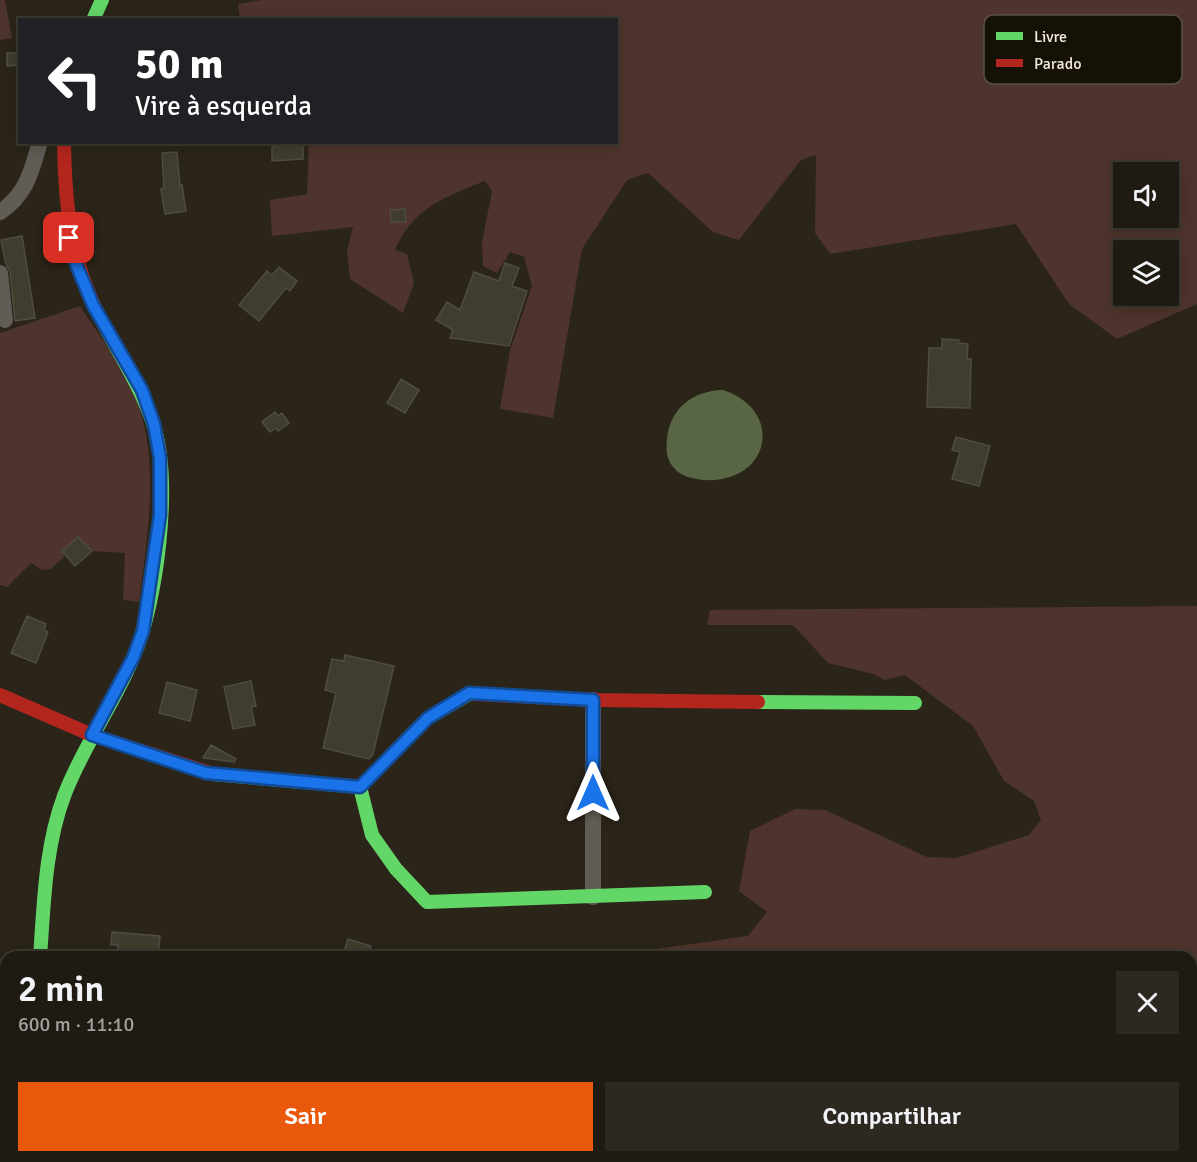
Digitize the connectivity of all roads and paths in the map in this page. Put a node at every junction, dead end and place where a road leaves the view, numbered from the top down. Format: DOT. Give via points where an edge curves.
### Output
graph roads {
  1 [pos="102,0"];
  2 [pos="94,18"];
  3 [pos="39,144"];
  4 [pos="64,144"];
  5 [pos="1,210"];
  6 [pos="0,273"];
  7 [pos="5,320"];
  8 [pos="0,695"];
  9 [pos="593,700"];
  10 [pos="915,703"];
  11 [pos="92,735"];
  12 [pos="360,787"];
  13 [pos="705,892"];
  14 [pos="593,897"];
  15 [pos="41,951"];
  1 -- 2 [label="street"];
  3 -- 5 [label="street" via="26,186 14,202"];
  4 -- 11 [label="street" via="66,211 76,264 93,305 142,390 160,458 160,515 143,631"];
  6 -- 7 [label="street"];
  8 -- 11 [label="street"];
  9 -- 10 [label="street"];
  9 -- 12 [label="street" via="469,693 428,718"];
  9 -- 14 [label="street"];
  11 -- 12 [label="street" via="206,773"];
  11 -- 15 [label="street" via="54,826"];
  12 -- 14 [label="street" via="372,835 396,869 428,902"];
  13 -- 14 [label="street"];
}
